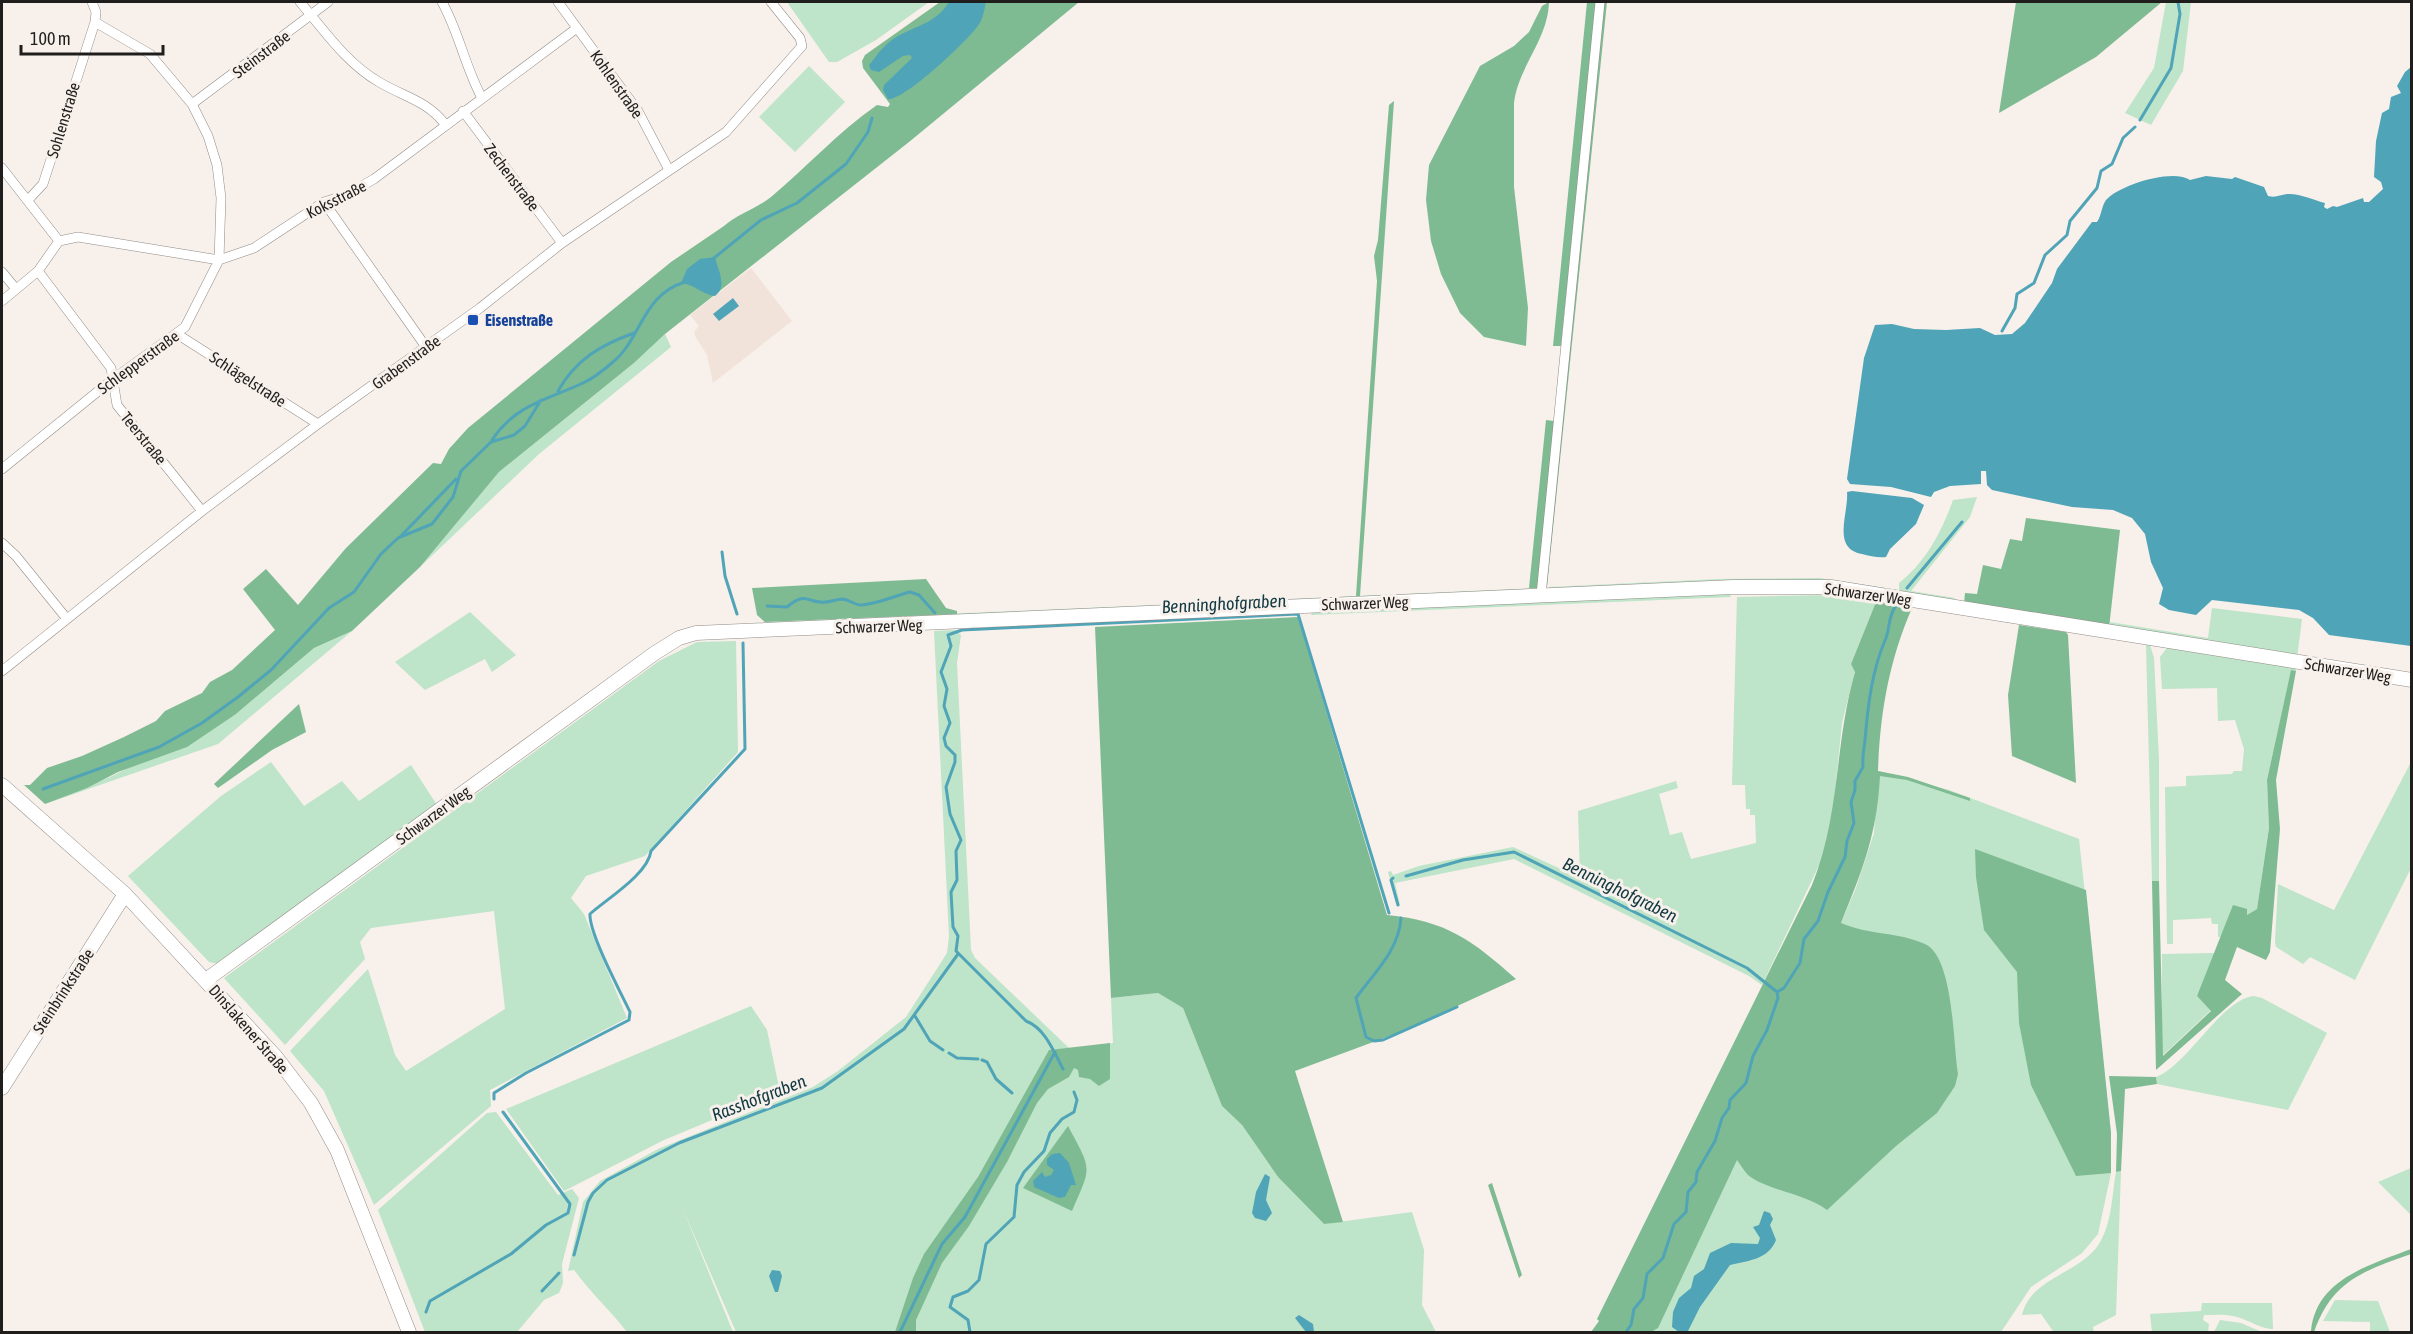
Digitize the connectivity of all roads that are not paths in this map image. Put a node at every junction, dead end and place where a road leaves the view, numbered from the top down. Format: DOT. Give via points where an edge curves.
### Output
graph roads {
  1 [pos="92,2"];
  2 [pos="300,2"];
  3 [pos="328,2"];
  4 [pos="442,2"];
  5 [pos="558,2"];
  6 [pos="771,2"];
  7 [pos="1600,2"];
  8 [pos="312,15"];
  9 [pos="95,22"];
  10 [pos="577,28"];
  11 [pos="482,98"];
  12 [pos="192,104"];
  13 [pos="463,111"];
  14 [pos="445,124"];
  15 [pos="2,168"];
  16 [pos="669,170"];
  17 [pos="28,200"];
  18 [pos="324,202"];
  19 [pos="59,241"];
  20 [pos="562,243"];
  21 [pos="219,260"];
  22 [pos="38,271"];
  23 [pos="2,272"];
  24 [pos="16,289"];
  25 [pos="2,301"];
  26 [pos="177,334"];
  27 [pos="426,347"];
  28 [pos="112,380"];
  29 [pos="318,424"];
  30 [pos="2,469"];
  31 [pos="202,511"];
  32 [pos="2,543"];
  33 [pos="1541,595"];
  34 [pos="67,619"];
  35 [pos="2,671"];
  36 [pos="2412,680"];
  37 [pos="2,786"];
  38 [pos="125,894"];
  39 [pos="206,980"];
  40 [pos="2,1088"];
  41 [pos="409,1332"];
  1 -- 9 [label="street, Sohlenstraße"];
  2 -- 8 [label="street"];
  3 -- 8 [label="street, Steinstraße"];
  4 -- 11 [label="street"];
  5 -- 10 [label="street, Kohlenstraße"];
  6 -- 16 [label="street, Grabenstraße" via="802,46 726,132"];
  7 -- 33 [label="street"];
  8 -- 12 [label="street, Steinstraße"];
  8 -- 14 [label="street" via="359,67 377,81 433,109"];
  9 -- 12 [label="street, Schlepperstraße" via="150,54"];
  9 -- 17 [label="street, Sohlenstraße" via="43,184"];
  10 -- 11 [label="street, Koksstraße"];
  10 -- 16 [label="street, Kohlenstraße" via="638,111"];
  11 -- 13 [label="street, Koksstraße"];
  12 -- 21 [label="street, Schlepperstraße" via="217,165 221,198"];
  13 -- 14 [label="street, Koksstraße"];
  13 -- 20 [label="street, Zechenstraße"];
  14 -- 18 [label="street, Koksstraße" via="374,179"];
  15 -- 17 [label="street"];
  16 -- 20 [label="street, Grabenstraße"];
  17 -- 19 [label="street"];
  18 -- 21 [label="street, Koksstraße" via="254,248"];
  18 -- 27 [label="street"];
  19 -- 21 [label="street, Koksstraße" via="78,237"];
  19 -- 22 [label="street"];
  20 -- 27 [label="street, Grabenstraße"];
  21 -- 26 [label="street, Schlepperstraße" via="185,327"];
  22 -- 24 [label="street"];
  22 -- 28 [label="street, Teerstraße" via="111,368"];
  23 -- 24 [label="street"];
  24 -- 25 [label="street"];
  26 -- 28 [label="street, Schlepperstraße"];
  26 -- 29 [label="street, Schlägelstraße"];
  27 -- 29 [label="street, Grabenstraße"];
  28 -- 30 [label="street, Schlepperstraße"];
  28 -- 31 [label="street, Teerstraße" via="117,405"];
  29 -- 31 [label="street, Grabenstraße"];
  31 -- 34 [label="street, Grabenstraße"];
  32 -- 34 [label="street"];
  33 -- 36 [label="street, Schwarzer Weg" via="1832,587"];
  33 -- 39 [label="street, Schwarzer Weg" via="696,633 655,653"];
  34 -- 35 [label="street, Grabenstraße"];
  37 -- 38 [label="street, Dinslakener Straße"];
  38 -- 39 [label="street, Dinslakener Straße"];
  38 -- 40 [label="street, Steinbrinkstraße"];
  39 -- 41 [label="street, Dinslakener Straße" via="310,1102 354,1189"];
}
